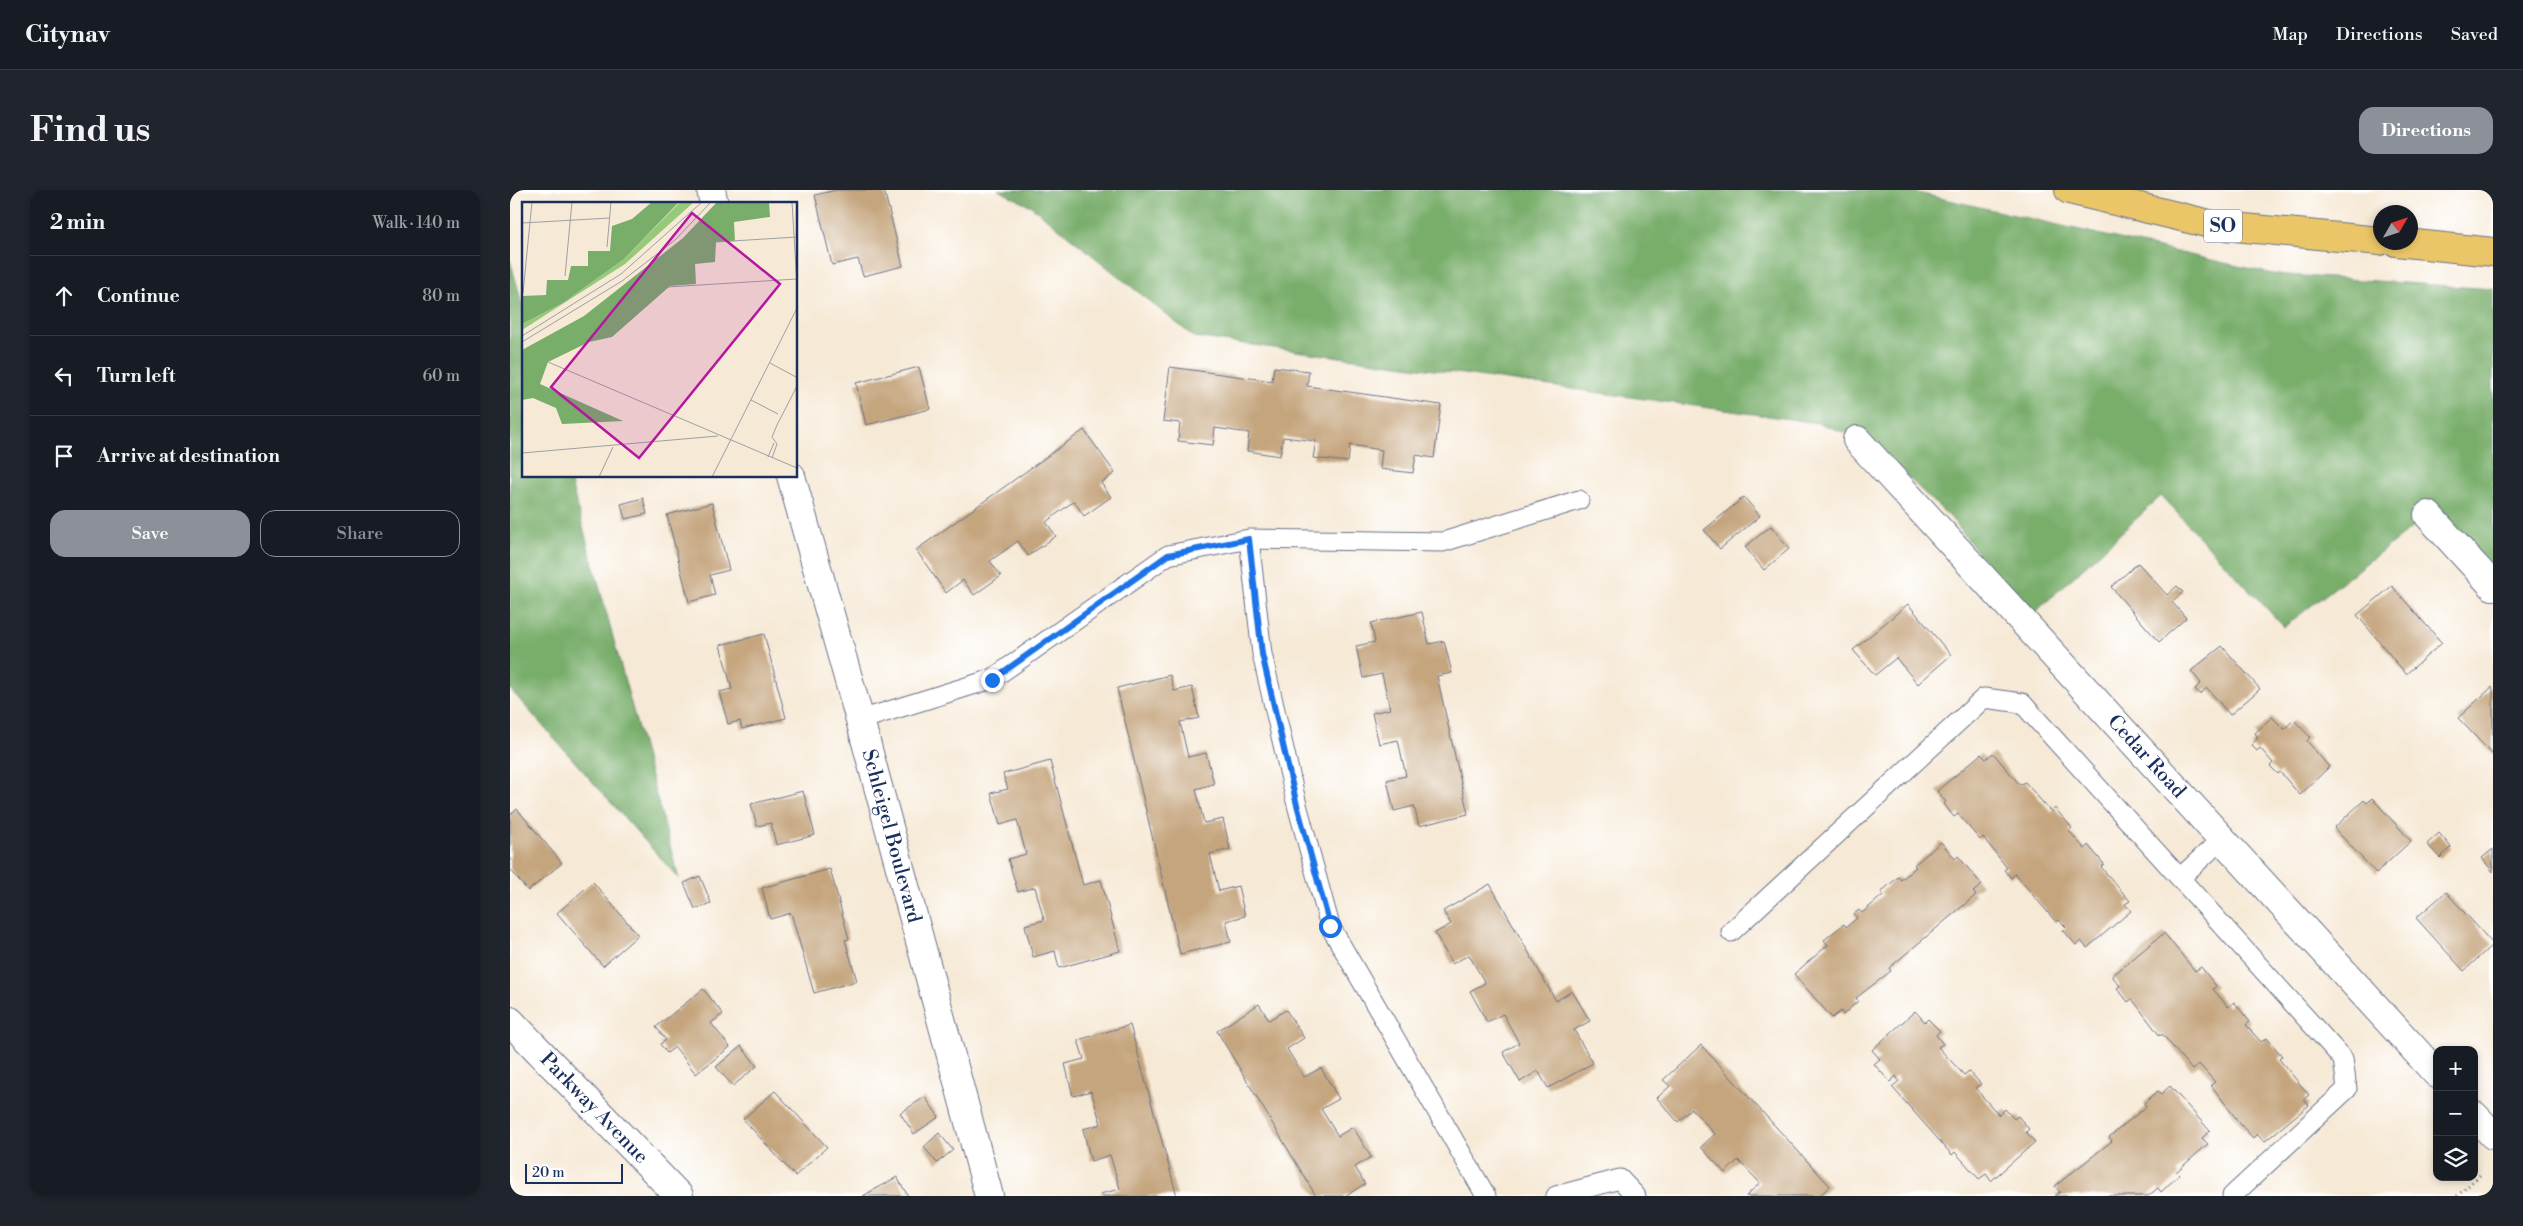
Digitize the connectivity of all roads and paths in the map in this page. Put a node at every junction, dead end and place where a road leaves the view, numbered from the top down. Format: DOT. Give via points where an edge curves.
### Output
graph roads {
  1 [pos="2069,190"];
  2 [pos="2373,240"];
  3 [pos="2418,244"];
  4 [pos="2493,252"];
  5 [pos="1857,440"];
  6 [pos="792,478"];
  7 [pos="1579,500"];
  8 [pos="2428,515"];
  9 [pos="1249,539"];
  10 [pos="2493,586"];
  11 [pos="860,720"];
  12 [pos="2222,839"];
  13 [pos="2181,877"];
  14 [pos="1731,932"];
  15 [pos="510,1021"];
  16 [pos="2433,1070"];
  17 [pos="2478,1118"];
  18 [pos="2493,1135"];
  19 [pos="2480,1175"];
  20 [pos="679,1196"];
  21 [pos="989,1196"];
  22 [pos="1486,1196"];
  23 [pos="1556,1196"];
  24 [pos="1636,1196"];
  25 [pos="2232,1196"];
  26 [pos="2458,1196"];
  1 -- 2 [label="highway, SO" via="2214,225"];
  3 -- 4 [label="highway"];
  5 -- 12 [label="street, Cedar Road"];
  6 -- 11 [label="street, Schleigel Boulevard"];
  7 -- 9 [label="lane" via="1443,542"];
  8 -- 10 [label="street"];
  9 -- 11 [label="lane" via="1168,555 992,680"];
  9 -- 22 [label="lane" via="1262,654 1296,801 1330,926"];
  11 -- 21 [label="street, Schleigel Boulevard"];
  12 -- 13 [label="lane"];
  12 -- 16 [label="street, Cedar Road"];
  13 -- 14 [label="lane" via="2022,703 1984,698"];
  13 -- 25 [label="lane" via="2343,1059 2347,1089"];
  15 -- 20 [label="street, Parkway Avenue"];
  17 -- 18 [label="street"];
  19 -- 26 [label="path"];
  23 -- 24 [label="lane" via="1620,1179"];
}
